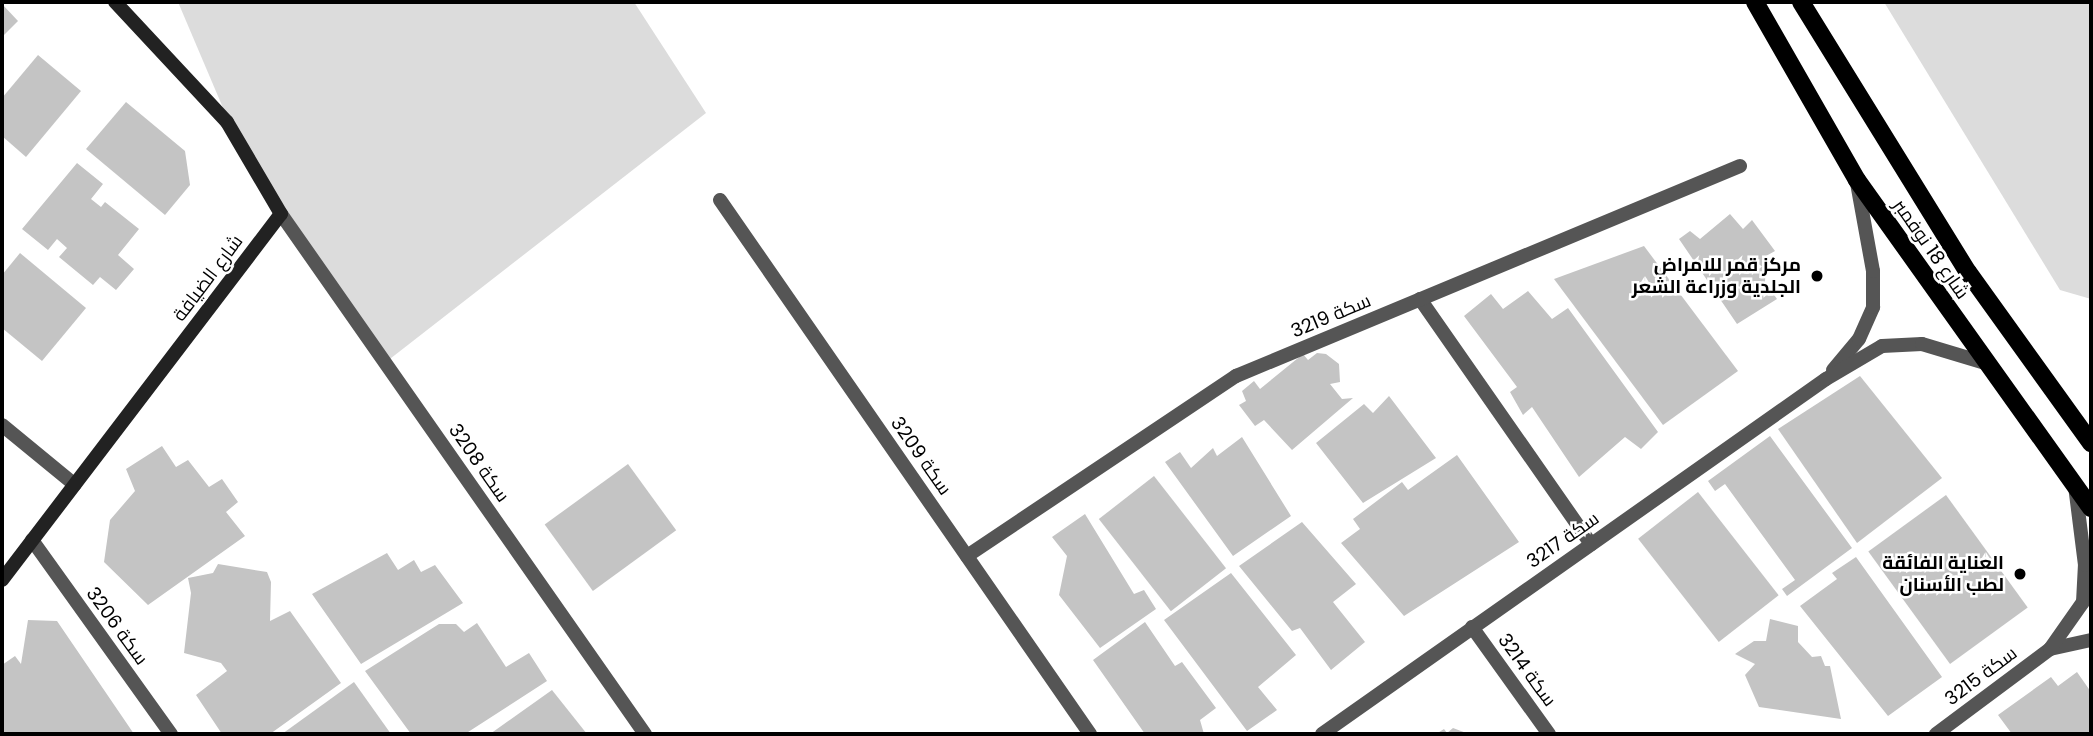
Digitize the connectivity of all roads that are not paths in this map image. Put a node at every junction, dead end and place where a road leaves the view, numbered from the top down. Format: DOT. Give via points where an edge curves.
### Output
graph roads {
  1 [pos="115,2"];
  2 [pos="1755,2"];
  3 [pos="1801,2"];
  4 [pos="1740,166"];
  5 [pos="1857,180"];
  6 [pos="720,200"];
  7 [pos="281,214"];
  8 [pos="1420,299"];
  9 [pos="1986,363"];
  10 [pos="1826,379"];
  11 [pos="2,425"];
  12 [pos="2091,443"];
  13 [pos="75,485"];
  14 [pos="2074,486"];
  15 [pos="2091,508"];
  16 [pos="32,540"];
  17 [pos="1591,544"];
  18 [pos="967,556"];
  19 [pos="2,580"];
  20 [pos="1472,627"];
  21 [pos="2091,640"];
  22 [pos="2050,649"];
  23 [pos="171,734"];
  24 [pos="645,734"];
  25 [pos="1090,734"];
  26 [pos="1322,734"];
  27 [pos="1549,734"];
  28 [pos="1936,734"];
  1 -- 7 [label="street" via="228,122"];
  2 -- 5 [label="main road, شارع 18 نوفمبر"];
  3 -- 12 [label="main road, شارع 18 نوفمبر" via="1968,272"];
  4 -- 8 [label="street, سكة 3219"];
  5 -- 9 [label="main road, شارع 18 نوفمبر"];
  5 -- 10 [label="street, سكة 3217" via="1873,271 1873,307 1859,339"];
  6 -- 18 [label="street, سكة 3209"];
  7 -- 13 [label="street, شارع الضيافة"];
  7 -- 24 [label="street, سكة 3208"];
  8 -- 17 [label="street"];
  8 -- 18 [label="street, سكة 3219" via="1236,376"];
  9 -- 10 [label="street, سكة 3217" via="1922,344 1882,346"];
  9 -- 14 [label="main road, شارع 18 نوفمبر"];
  10 -- 17 [label="street, سكة 3217"];
  11 -- 13 [label="street"];
  13 -- 16 [label="street, شارع الضيافة"];
  14 -- 15 [label="main road, شارع 18 نوفمبر"];
  14 -- 22 [label="street, سكة 3215" via="2085,565 2082,602"];
  16 -- 19 [label="street, شارع الضيافة"];
  16 -- 23 [label="street, سكة 3206"];
  17 -- 20 [label="street, سكة 3217"];
  18 -- 25 [label="street, سكة 3209"];
  20 -- 26 [label="street, سكة 3217"];
  20 -- 27 [label="street, سكة 3214"];
  21 -- 22 [label="street, سكة 3215"];
  22 -- 28 [label="street, سكة 3215"];
}
